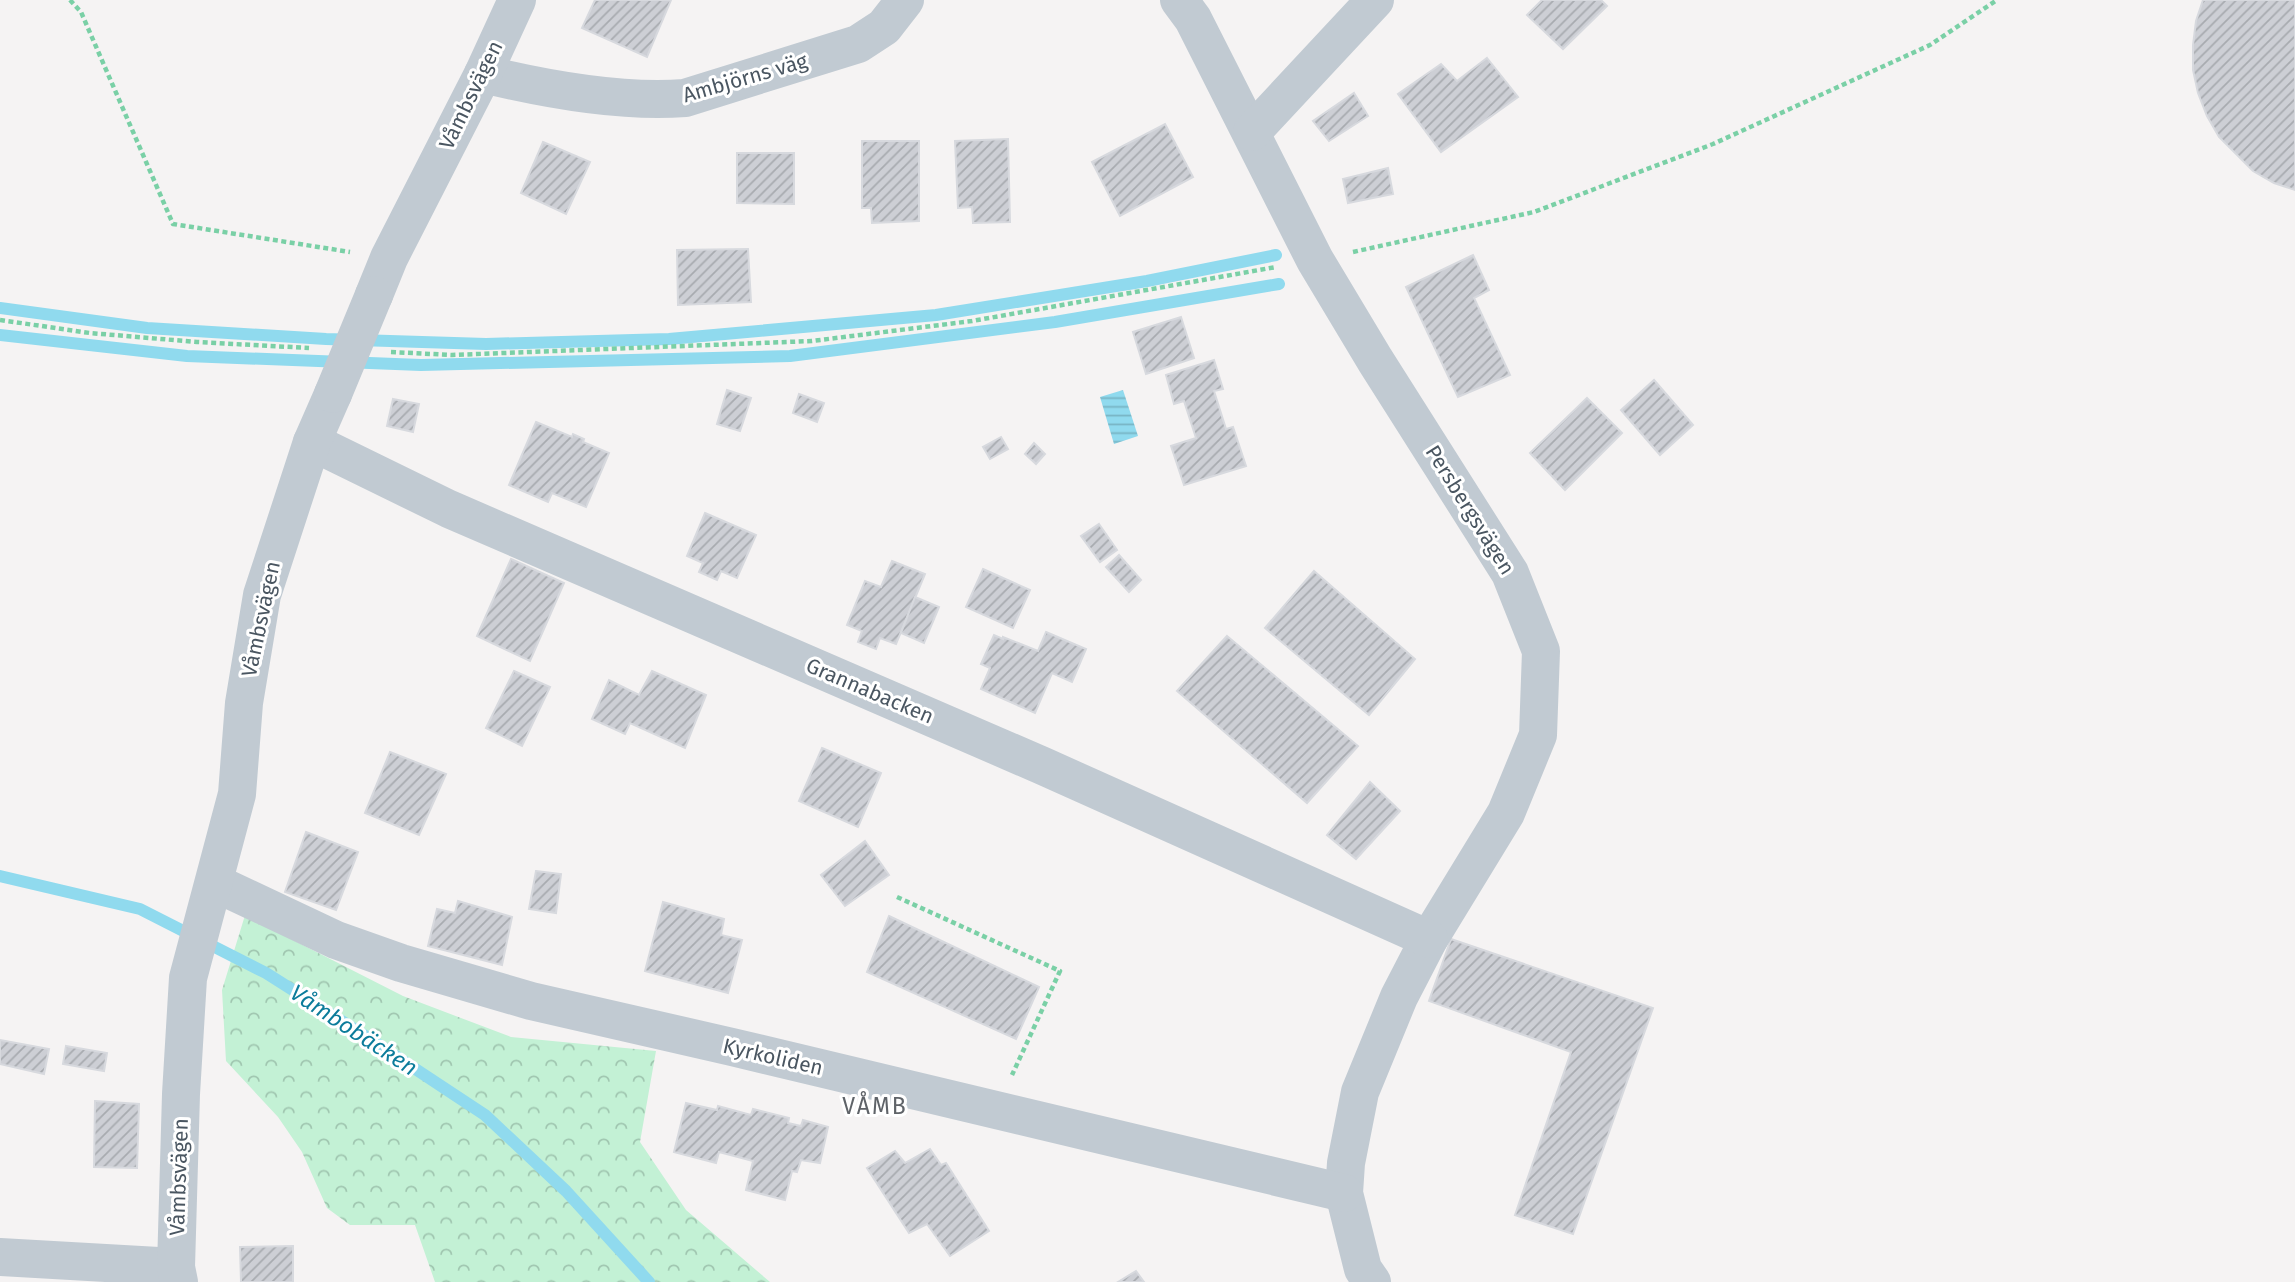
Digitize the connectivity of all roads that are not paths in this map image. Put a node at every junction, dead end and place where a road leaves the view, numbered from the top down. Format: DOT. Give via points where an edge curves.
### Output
graph roads {
  1 [pos="517,0"];
  2 [pos="905,0"];
  3 [pos="1179,0"];
  4 [pos="1375,0"];
  5 [pos="483,74"];
  6 [pos="1252,132"];
  7 [pos="312,442"];
  8 [pos="213,890"];
  9 [pos="1429,939"];
  10 [pos="1344,1193"];
  11 [pos="0,1257"];
  12 [pos="177,1275"];
  13 [pos="1372,1282"];
  1 -- 5 [label="street, Våmbsvägen"];
  2 -- 5 [label="street, Ambjörns väg" via="884,27 858,44 685,98 656,100 535,87"];
  3 -- 6 [label="street, Persbergsvägen"];
  4 -- 6 [label="street"];
  5 -- 7 [label="street, Våmbsvägen, bridge" via="389,258"];
  6 -- 9 [label="street, Persbergsvägen" via="1315,260 1510,573 1541,651 1538,735 1506,813"];
  7 -- 8 [label="street, Våmbsvägen" via="262,595 244,703 237,794"];
  7 -- 9 [label="street, Grannabacken" via="449,509"];
  8 -- 10 [label="street, Kyrkoliden" via="401,963 531,1001"];
  8 -- 12 [label="street, Våmbsvägen" via="188,978"];
  9 -- 10 [label="street, Persbergsvägen" via="1399,996 1360,1093"];
  10 -- 13 [label="street, Persbergsvägen" via="1363,1269"];
  11 -- 12 [label="street"];
}
